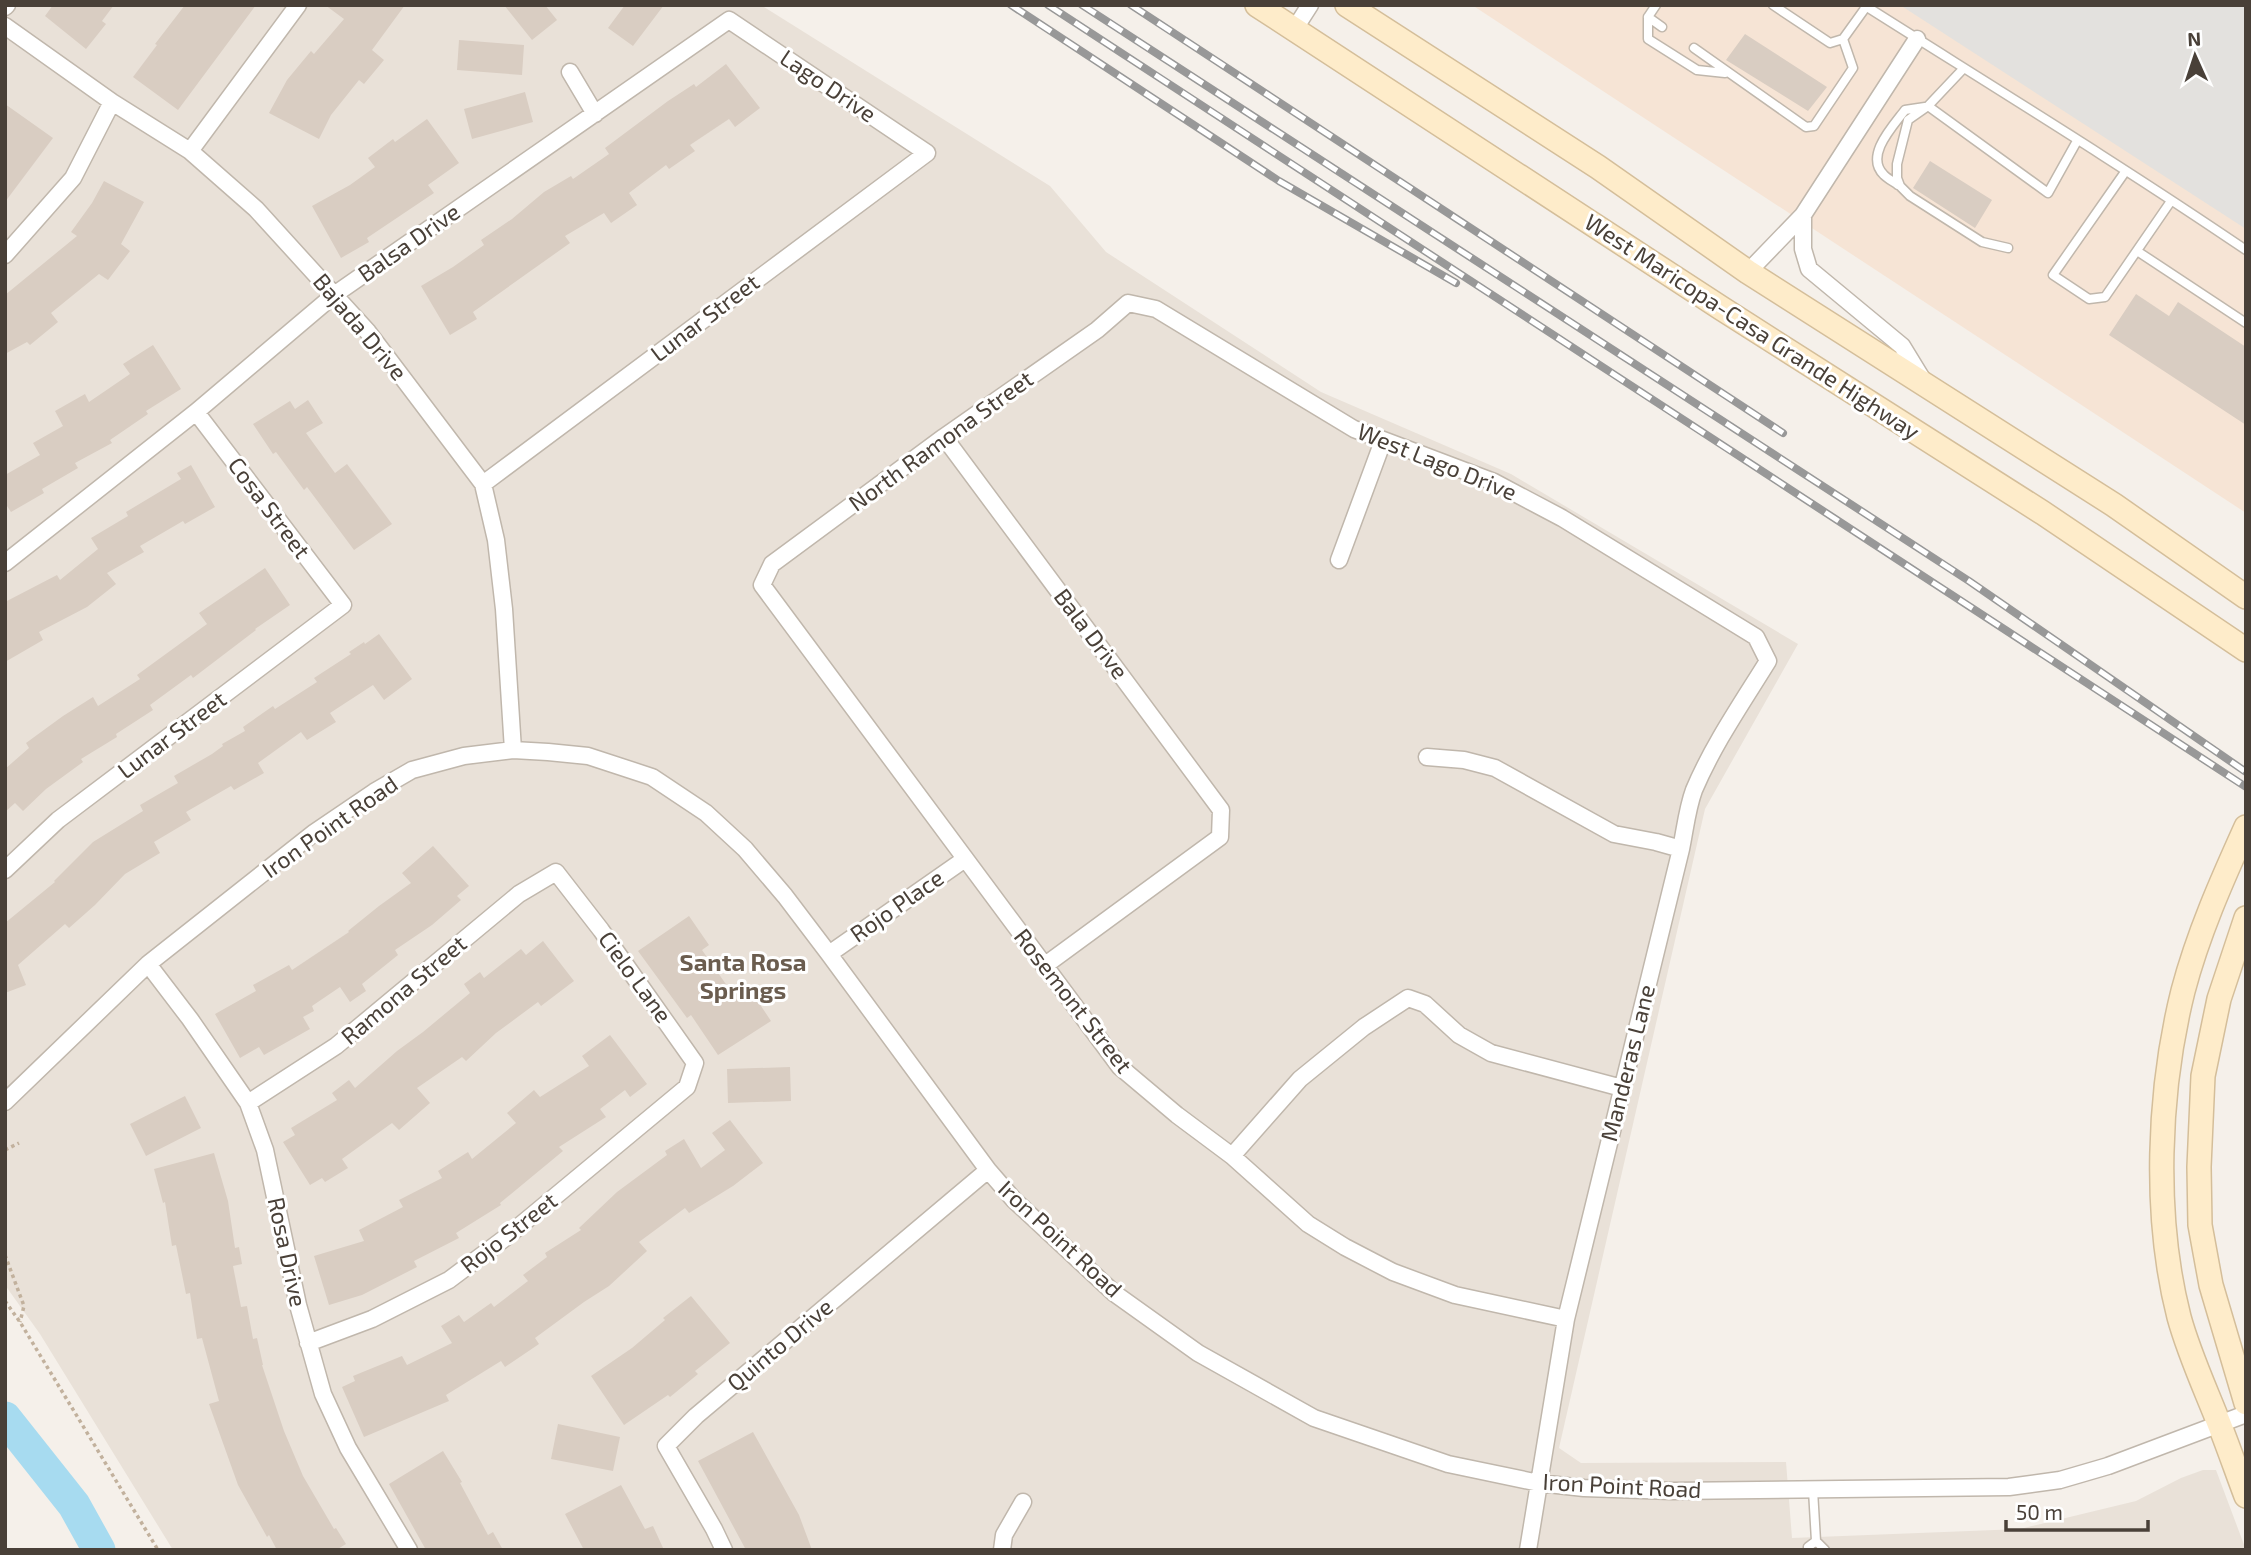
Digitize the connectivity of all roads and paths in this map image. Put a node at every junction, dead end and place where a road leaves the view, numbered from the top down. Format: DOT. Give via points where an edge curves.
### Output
graph roads {
  1 [pos="298,5"];
  2 [pos="1256,5"];
  3 [pos="1310,5"];
  4 [pos="1347,5"];
  5 [pos="1656,5"];
  6 [pos="1773,5"];
  7 [pos="1865,6"];
  8 [pos="1648,17"];
  9 [pos="729,20"];
  10 [pos="5,26"];
  11 [pos="1662,27"];
  12 [pos="1294,30"];
  13 [pos="1843,39"];
  14 [pos="1917,39"];
  15 [pos="1694,48"];
  16 [pos="1963,69"];
  17 [pos="570,72"];
  18 [pos="1728,74"];
  19 [pos="112,102"];
  20 [pos="1928,106"];
  21 [pos="595,114"];
  22 [pos="2077,142"];
  23 [pos="190,152"];
  24 [pos="927,153"];
  25 [pos="2125,172"];
  26 [pos="1900,187"];
  27 [pos="2171,201"];
  28 [pos="1803,215"];
  29 [pos="2008,248"];
  30 [pos="2246,250"];
  31 [pos="2137,251"];
  32 [pos="5,255"];
  33 [pos="1748,272"];
  34 [pos="334,295"];
  35 [pos="1128,303"];
  36 [pos="2246,323"];
  37 [pos="1926,385"];
  38 [pos="196,412"];
  39 [pos="944,438"];
  40 [pos="1383,441"];
  41 [pos="483,484"];
  42 [pos="1339,560"];
  43 [pos="5,564"];
  44 [pos="762,585"];
  45 [pos="2246,597"];
  46 [pos="343,605"];
  47 [pos="2246,650"];
  48 [pos="1768,661"];
  49 [pos="513,750"];
  50 [pos="1427,757"];
  51 [pos="2246,827"];
  52 [pos="1681,849"];
  53 [pos="965,859"];
  54 [pos="5,870"];
  55 [pos="556,872"];
  56 [pos="2246,918"];
  57 [pos="829,954"];
  58 [pos="148,964"];
  59 [pos="1044,966"];
  60 [pos="687,1087"];
  61 [pos="1622,1088"];
  62 [pos="5,1102"];
  63 [pos="248,1103"];
  64 [pos="19,1143"];
  65 [pos="5,1150"];
  66 [pos="1233,1156"];
  67 [pos="988,1170"];
  68 [pos="5,1255"];
  69 [pos="5,1301"];
  70 [pos="1566,1320"];
  71 [pos="20,1322"];
  72 [pos="308,1343"];
  73 [pos="2246,1403"];
  74 [pos="2246,1414"];
  75 [pos="2219,1425"];
  76 [pos="1539,1483"];
  77 [pos="1813,1490"];
  78 [pos="2246,1496"];
  79 [pos="1023,1502"];
  80 [pos="1816,1541"];
  81 [pos="158,1550"];
  82 [pos="409,1550"];
  83 [pos="724,1550"];
  84 [pos="1002,1550"];
  85 [pos="1528,1550"];
  86 [pos="1808,1550"];
  87 [pos="1825,1550"];
  1 -- 23 [label="street"];
  2 -- 12 [label="main road, West Maricopa-Casa Grande Highway"];
  3 -- 12 [label="street"];
  4 -- 33 [label="main road, West Maricopa-Casa Grande Highway" via="1598,167"];
  5 -- 8 [label="lane"];
  6 -- 13 [label="lane" via="1830,43"];
  7 -- 13 [label="lane"];
  7 -- 14 [label="lane"];
  8 -- 11 [label="lane"];
  8 -- 18 [label="lane" via="1648,39 1697,70"];
  9 -- 21 [label="street, Balsa Drive"];
  9 -- 24 [label="street, Lago Drive"];
  10 -- 19 [label="street, Bajada Drive"];
  12 -- 47 [label="main road, West Maricopa-Casa Grande Highway" via="2043,513"];
  13 -- 18 [label="lane" via="1853,68 1814,126 1806,127"];
  14 -- 16 [label="lane"];
  14 -- 28 [label="street"];
  15 -- 18 [label="lane"];
  16 -- 20 [label="lane"];
  16 -- 22 [label="lane"];
  17 -- 21 [label="street"];
  19 -- 23 [label="street, Bajada Drive"];
  19 -- 32 [label="street" via="73,178"];
  20 -- 22 [label="lane" via="2048,193"];
  20 -- 26 [label="lane" via="1908,120 1896,164"];
  20 -- 26 [label="lane" via="1905,110 1877,156 1883,175"];
  21 -- 34 [label="street, Balsa Drive"];
  22 -- 25 [label="lane"];
  23 -- 34 [label="street, Bajada Drive" via="256,209"];
  24 -- 41 [label="street, Lunar Street"];
  25 -- 27 [label="lane"];
  25 -- 31 [label="lane" via="2053,275 2089,299 2105,297"];
  26 -- 29 [label="lane" via="1982,242"];
  27 -- 30 [label="lane"];
  27 -- 31 [label="lane"];
  28 -- 33 [label="street"];
  28 -- 37 [label="street" via="1802,248 1810,269 1902,346"];
  31 -- 36 [label="lane"];
  33 -- 37 [label="main road, West Maricopa-Casa Grande Highway"];
  34 -- 38 [label="street, Balsa Drive"];
  34 -- 41 [label="street, Bajada Drive" via="368,332"];
  35 -- 39 [label="street, North Ramona Street"];
  35 -- 40 [label="street, West Lago Drive" via="1156,309 1354,429"];
  37 -- 45 [label="main road, West Maricopa-Casa Grande Highway" via="2114,505"];
  38 -- 43 [label="street, Balsa Drive"];
  38 -- 46 [label="street, Cosa Street"];
  39 -- 44 [label="street, North Ramona Street" via="772,564"];
  39 -- 59 [label="street, Bala Drive" via="1221,810 1220,837"];
  40 -- 42 [label="street"];
  40 -- 48 [label="street, West Lago Drive" via="1494,482 1562,518 1756,638"];
  41 -- 49 [label="street, Bajada Drive" via="496,540 504,609"];
  44 -- 53 [label="street, Rosemont Street"];
  46 -- 54 [label="street, Lunar Street" via="58,820"];
  48 -- 52 [label="street, Manderas Lane" via="1711,755 1694,792"];
  49 -- 57 [label="street, Iron Point Road" via="587,756 652,777 706,813 745,849"];
  49 -- 58 [label="street, Iron Point Road" via="464,756 412,770 374,792 315,832"];
  50 -- 52 [label="street" via="1495,768 1614,834"];
  51 -- 75 [label="main road" via="2212,903 2183,989 2166,1072 2162,1195 2167,1254 2179,1317"];
  52 -- 61 [label="street, Manderas Lane"];
  53 -- 57 [label="street, Rojo Place"];
  53 -- 59 [label="street, Rosemont Street"];
  55 -- 60 [label="street, Cielo Lane" via="695,1062"];
  55 -- 63 [label="street, Ramona Street" via="519,894 336,1046"];
  56 -- 73 [label="main road" via="2219,999 2203,1076 2199,1167 2200,1225 2211,1285"];
  57 -- 67 [label="street, Iron Point Road"];
  58 -- 62 [label="street, Iron Point Road"];
  58 -- 63 [label="street, Rosa Drive"];
  59 -- 66 [label="street, Rosemont Street" via="1120,1067"];
  60 -- 72 [label="street, Rojo Street" via="449,1280"];
  61 -- 66 [label="street" via="1491,1053 1459,1035 1425,1004 1408,998 1300,1079"];
  61 -- 70 [label="street, Manderas Lane"];
  63 -- 72 [label="street, Rosa Drive" via="265,1150"];
  64 -- 65 [label="path"];
  66 -- 70 [label="street, Rosemont Street" via="1308,1224 1393,1272 1455,1295"];
  67 -- 76 [label="street, Iron Point Road" via="1114,1293 1198,1353 1314,1418 1448,1464"];
  67 -- 83 [label="street, Quinto Drive" via="666,1446"];
  68 -- 71 [label="path" via="24,1306"];
  69 -- 71 [label="path"];
  70 -- 76 [label="street, Manderas Lane"];
  71 -- 81 [label="path"];
  72 -- 82 [label="street, Rosa Drive" via="348,1448"];
  74 -- 75 [label="street, Iron Point Road"];
  75 -- 77 [label="street, Iron Point Road" via="2060,1480 2009,1487"];
  75 -- 78 [label="main road"];
  76 -- 77 [label="street, Iron Point Road" via="1672,1491"];
  76 -- 85 [label="street, Manderas Lane"];
  77 -- 80 [label="lane"];
  79 -- 84 [label="street" via="1004,1535"];
  80 -- 86 [label="lane"];
  80 -- 87 [label="lane"];
}
